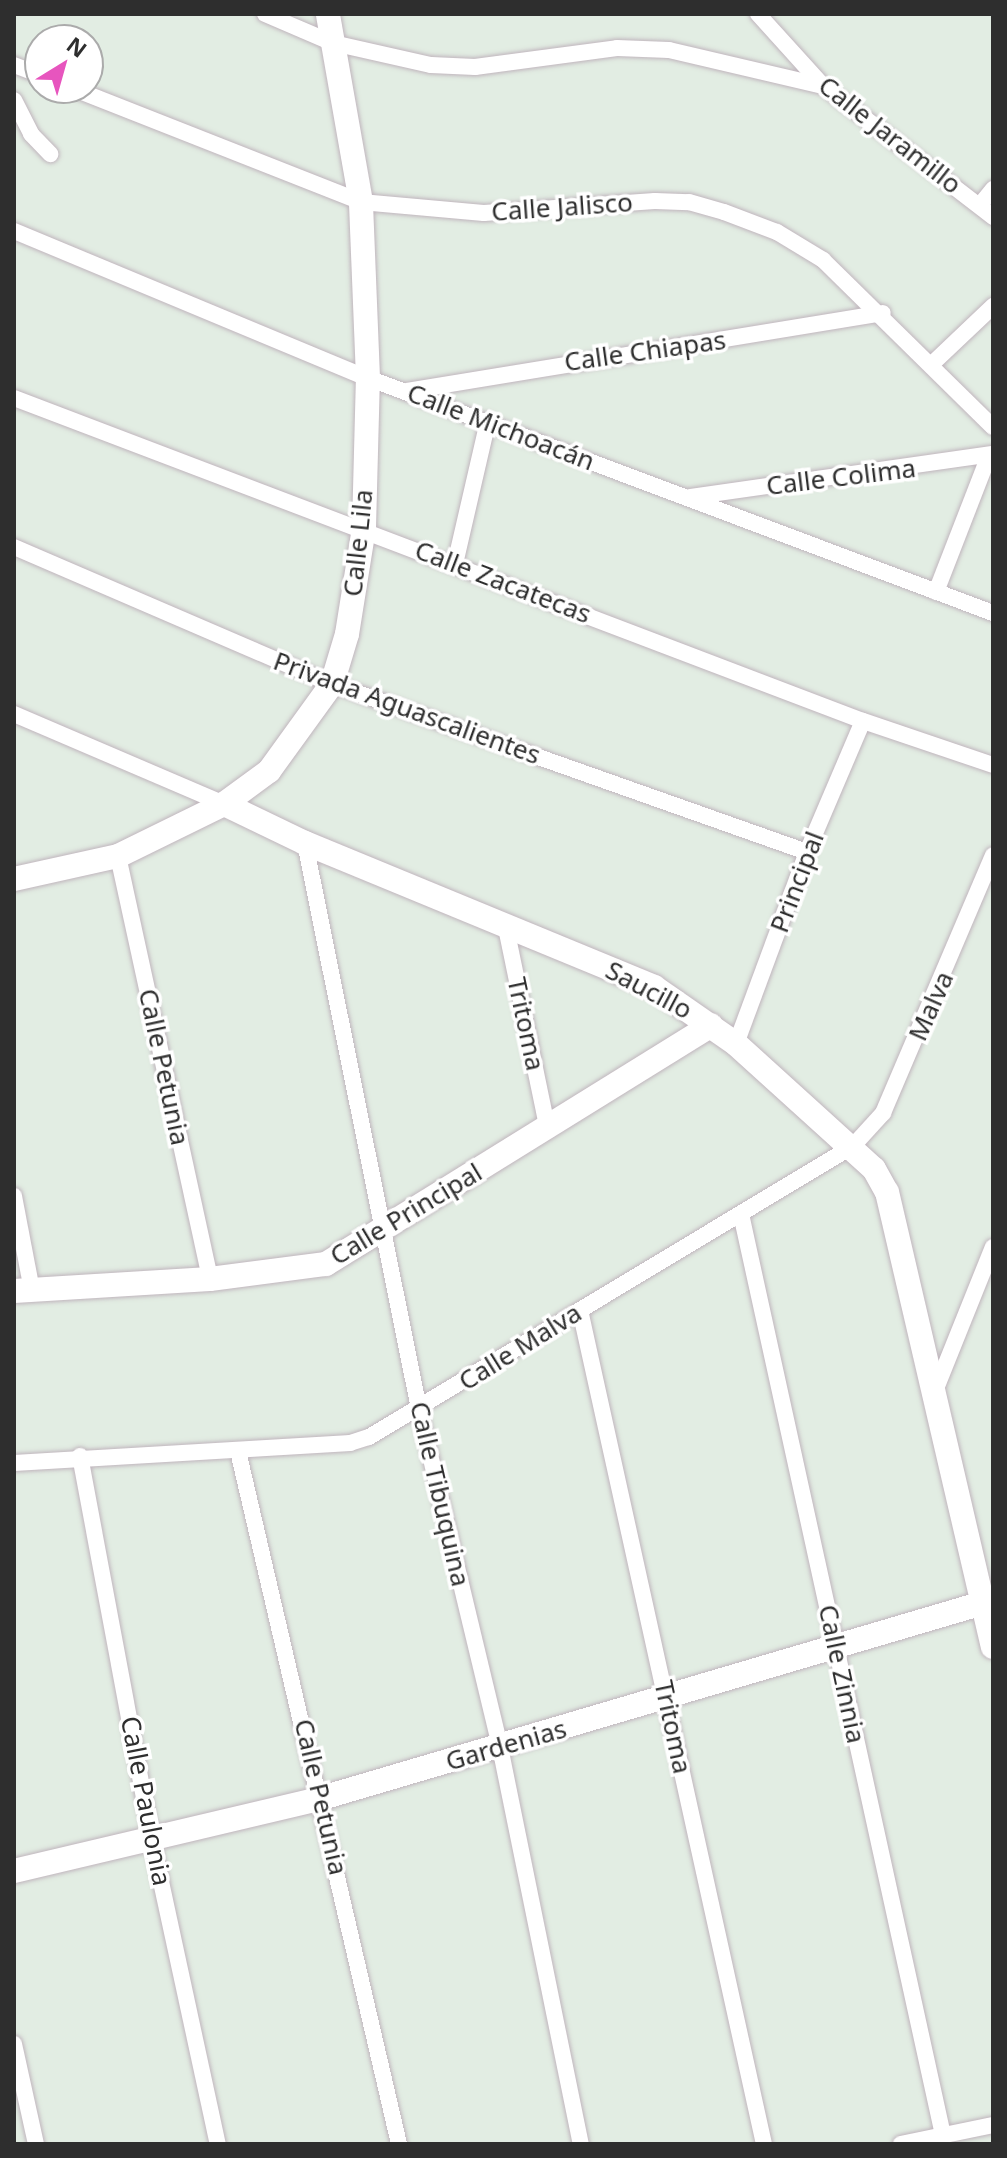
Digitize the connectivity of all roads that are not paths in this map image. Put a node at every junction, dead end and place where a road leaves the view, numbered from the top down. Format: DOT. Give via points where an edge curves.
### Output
graph roads {
  1 [pos="265,14"];
  2 [pos="328,14"];
  3 [pos="758,14"];
  4 [pos="333,43"];
  5 [pos="823,86"];
  6 [pos="14,100"];
  7 [pos="104,101"];
  8 [pos="50,154"];
  9 [pos="993,189"];
  10 [pos="361,202"];
  11 [pos="986,211"];
  12 [pos="14,231"];
  13 [pos="993,306"];
  14 [pos="883,313"];
  15 [pos="933,363"];
  16 [pos="368,378"];
  17 [pos="407,391"];
  18 [pos="14,398"];
  19 [pos="488,421"];
  20 [pos="993,427"];
  21 [pos="990,456"];
  22 [pos="688,497"];
  23 [pos="364,528"];
  24 [pos="14,547"];
  25 [pos="455,564"];
  26 [pos="936,592"];
  27 [pos="993,613"];
  28 [pos="332,684"];
  29 [pos="14,714"];
  30 [pos="863,721"];
  31 [pos="993,765"];
  32 [pos="224,804"];
  33 [pos="305,843"];
  34 [pos="807,852"];
  35 [pos="993,855"];
  36 [pos="118,856"];
  37 [pos="14,879"];
  38 [pos="505,923"];
  39 [pos="711,1025"];
  40 [pos="736,1044"];
  41 [pos="547,1126"];
  42 [pos="853,1146"];
  43 [pos="14,1196"];
  44 [pos="741,1214"];
  45 [pos="383,1232"];
  46 [pos="993,1247"];
  47 [pos="210,1279"];
  48 [pos="23,1291"];
  49 [pos="580,1310"];
  50 [pos="935,1391"];
  51 [pos="419,1409"];
  52 [pos="238,1451"];
  53 [pos="80,1456"];
  54 [pos="14,1463"];
  55 [pos="990,1597"];
  56 [pos="993,1647"];
  57 [pos="836,1650"];
  58 [pos="667,1698"];
  59 [pos="500,1747"];
  60 [pos="322,1798"];
  61 [pos="152,1840"];
  62 [pos="14,1871"];
  63 [pos="14,2044"];
  64 [pos="993,2125"];
  65 [pos="943,2135"];
  66 [pos="36,2144"];
  67 [pos="218,2144"];
  68 [pos="399,2144"];
  69 [pos="581,2144"];
  70 [pos="764,2144"];
  71 [pos="901,2144"];
  1 -- 4 [label="street"];
  2 -- 4 [label="street, Calle Lila"];
  3 -- 5 [label="street, Calle Jaramillo"];
  4 -- 5 [label="street" via="431,65 475,67 617,48 669,50"];
  4 -- 10 [label="street, Calle Lila"];
  5 -- 11 [label="street, Calle Jaramillo"];
  6 -- 8 [label="street" via="31,134"];
  7 -- 10 [label="street, Calle Jalisco"];
  9 -- 11 [label="street"];
  10 -- 14 [label="street, Calle Jalisco" via="484,213 689,202 777,232 823,260"];
  10 -- 16 [label="street, Calle Lila"];
  12 -- 16 [label="street, Calle Michoacán"];
  13 -- 15 [label="street"];
  14 -- 15 [label="street, Calle Jalisco"];
  14 -- 17 [label="street, Calle Chiapas"];
  15 -- 20 [label="street, Calle Jalisco"];
  16 -- 17 [label="street, Calle Michoacán"];
  16 -- 23 [label="street, Calle Lila"];
  17 -- 19 [label="street, Calle Michoacán"];
  18 -- 23 [label="street, Calle Zacatecas"];
  19 -- 22 [label="street, Calle Michoacán"];
  19 -- 25 [label="street"];
  21 -- 22 [label="street, Calle Colima"];
  21 -- 26 [label="street"];
  22 -- 26 [label="street, Calle Michoacán"];
  23 -- 25 [label="street, Calle Zacatecas"];
  23 -- 28 [label="street, Calle Lila" via="347,634"];
  24 -- 28 [label="street, Privada Aguascalientes"];
  25 -- 30 [label="street, Calle Zacatecas"];
  26 -- 27 [label="street, Calle Michoacán"];
  28 -- 32 [label="street, Calle Lila" via="269,771"];
  28 -- 34 [label="street, Privada Aguascalientes"];
  29 -- 32 [label="street, Saucillo"];
  30 -- 31 [label="street, Calle Zacatecas"];
  30 -- 34 [label="street, Principal"];
  32 -- 33 [label="street, Saucillo"];
  32 -- 36 [label="street, Calle Lila"];
  33 -- 38 [label="street, Saucillo"];
  33 -- 45 [label="street, Calle Tibuquina"];
  34 -- 40 [label="street, Principal"];
  35 -- 42 [label="street, Malva" via="883,1113"];
  36 -- 37 [label="street, Calle Lila"];
  36 -- 47 [label="street, Calle Petunia"];
  38 -- 39 [label="street, Saucillo" via="654,987"];
  38 -- 41 [label="street, Tritoma"];
  39 -- 40 [label="street, Saucillo"];
  39 -- 41 [label="street, Calle Principal"];
  40 -- 42 [label="street, Saucillo"];
  41 -- 45 [label="street, Calle Principal"];
  42 -- 44 [label="street, Calle Malva"];
  42 -- 50 [label="street, Saucillo" via="887,1192"];
  43 -- 48 [label="street"];
  44 -- 49 [label="street, Calle Malva"];
  44 -- 57 [label="street, Calle Zinnia"];
  45 -- 47 [label="street, Calle Principal" via="326,1264"];
  45 -- 51 [label="street, Calle Tibuquina"];
  46 -- 50 [label="street"];
  47 -- 48 [label="street, Calle Principal"];
  49 -- 51 [label="street, Calle Malva"];
  49 -- 58 [label="street, Tritoma"];
  50 -- 55 [label="street, Saucillo" via="972,1558"];
  51 -- 52 [label="street, Calle Malva" via="350,1443"];
  51 -- 59 [label="street, Calle Tibuquina"];
  52 -- 53 [label="street, Calle Malva"];
  52 -- 60 [label="street, Calle Petunia"];
  53 -- 54 [label="street, Calle Malva"];
  53 -- 61 [label="street, Calle Paulonia"];
  55 -- 56 [label="street, Saucillo"];
  55 -- 57 [label="street, Gardenias"];
  57 -- 58 [label="street, Gardenias"];
  57 -- 65 [label="street, Calle Zinnia"];
  58 -- 59 [label="street, Gardenias"];
  58 -- 70 [label="street, Tritoma"];
  59 -- 60 [label="street, Gardenias"];
  59 -- 69 [label="street, Calle Tibuquina"];
  60 -- 61 [label="street, Gardenias"];
  60 -- 68 [label="street, Calle Petunia"];
  61 -- 62 [label="street, Gardenias"];
  61 -- 67 [label="street, Calle Paulonia"];
  63 -- 66 [label="street"];
  64 -- 65 [label="street"];
  65 -- 71 [label="street"];
}
